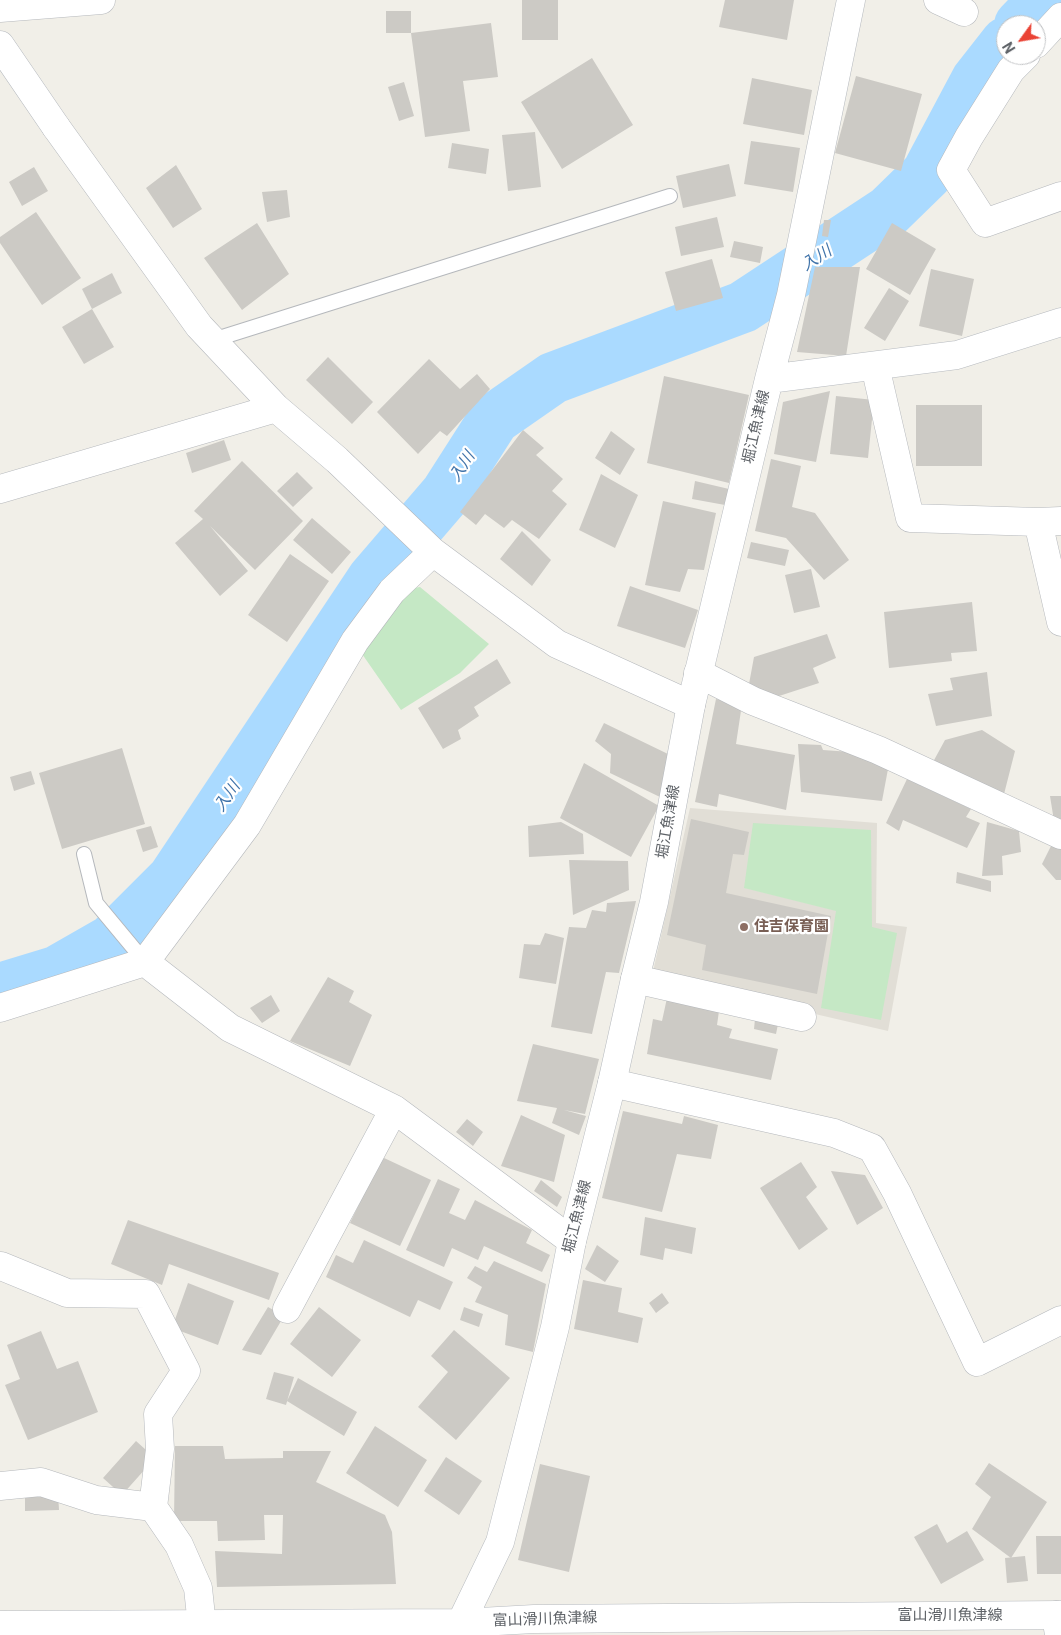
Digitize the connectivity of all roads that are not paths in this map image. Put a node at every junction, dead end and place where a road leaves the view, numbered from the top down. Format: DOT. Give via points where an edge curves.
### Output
graph roads {
  1 [pos="101,0"];
  2 [pos="851,0"];
  3 [pos="938,0"];
  4 [pos="0,8"];
  5 [pos="964,12"];
  6 [pos="1061,17"];
  7 [pos="1046,33"];
  8 [pos="0,45"];
  9 [pos="1018,65"];
  10 [pos="670,196"];
  11 [pos="1061,196"];
  12 [pos="1061,322"];
  13 [pos="213,340"];
  14 [pos="875,366"];
  15 [pos="768,379"];
  16 [pos="276,408"];
  17 [pos="0,489"];
  18 [pos="1050,522"];
  19 [pos="433,552"];
  20 [pos="1061,622"];
  21 [pos="698,673"];
  22 [pos="691,705"];
  23 [pos="1061,835"];
  24 [pos="84,854"];
  25 [pos="146,962"];
  26 [pos="635,978"];
  27 [pos="0,1008"];
  28 [pos="802,1017"];
  29 [pos="612,1083"];
  30 [pos="394,1109"];
  31 [pos="572,1241"];
  32 [pos="1,1266"];
  33 [pos="287,1309"];
  34 [pos="1061,1320"];
  35 [pos="0,1486"];
  36 [pos="153,1507"];
  37 [pos="1059,1622"];
  38 [pos="0,1625"];
  39 [pos="458,1629"];
  40 [pos="202,1630"];
  1 -- 4 [label="street"];
  2 -- 15 [label="street, 堀江魚津線" via="791,295"];
  3 -- 5 [label="street"];
  6 -- 7 [label="street"];
  8 -- 13 [label="street" via="199,326"];
  9 -- 11 [label="street" via="968,137 951,170 984,223"];
  10 -- 13 [label="lane"];
  12 -- 14 [label="street" via="957,355"];
  13 -- 16 [label="street"];
  14 -- 15 [label="street"];
  14 -- 18 [label="street" via="910,518"];
  15 -- 21 [label="street, 堀江魚津線"];
  16 -- 17 [label="street"];
  16 -- 19 [label="street" via="337,460"];
  18 -- 20 [label="street"];
  19 -- 22 [label="street" via="557,644"];
  19 -- 25 [label="street" via="392,591 354,641 247,825"];
  21 -- 22 [label="street, 堀江魚津線"];
  21 -- 23 [label="street" via="753,701 878,750"];
  22 -- 26 [label="street, 堀江魚津線" via="654,902"];
  24 -- 25 [label="lane" via="96,903"];
  25 -- 27 [label="street"];
  25 -- 30 [label="street" via="230,1028"];
  26 -- 28 [label="street"];
  26 -- 29 [label="street, 堀江魚津線"];
  29 -- 31 [label="street, 堀江魚津線"];
  29 -- 34 [label="street" via="834,1133 872,1148 897,1193 977,1362"];
  30 -- 31 [label="street"];
  30 -- 33 [label="street"];
  31 -- 39 [label="street, 堀江魚津線" via="555,1327 500,1542"];
  32 -- 36 [label="street" via="67,1293 146,1294 186,1371 158,1414 160,1449"];
  35 -- 36 [label="street" via="41,1482 96,1500"];
  36 -- 40 [label="street" via="180,1545 198,1588"];
  37 -- 39 [label="street, 富山滑川魚津線" via="534,1619"];
  38 -- 40 [label="street, 富山滑川魚津線"];
  39 -- 40 [label="street, 富山滑川魚津線"];
}
